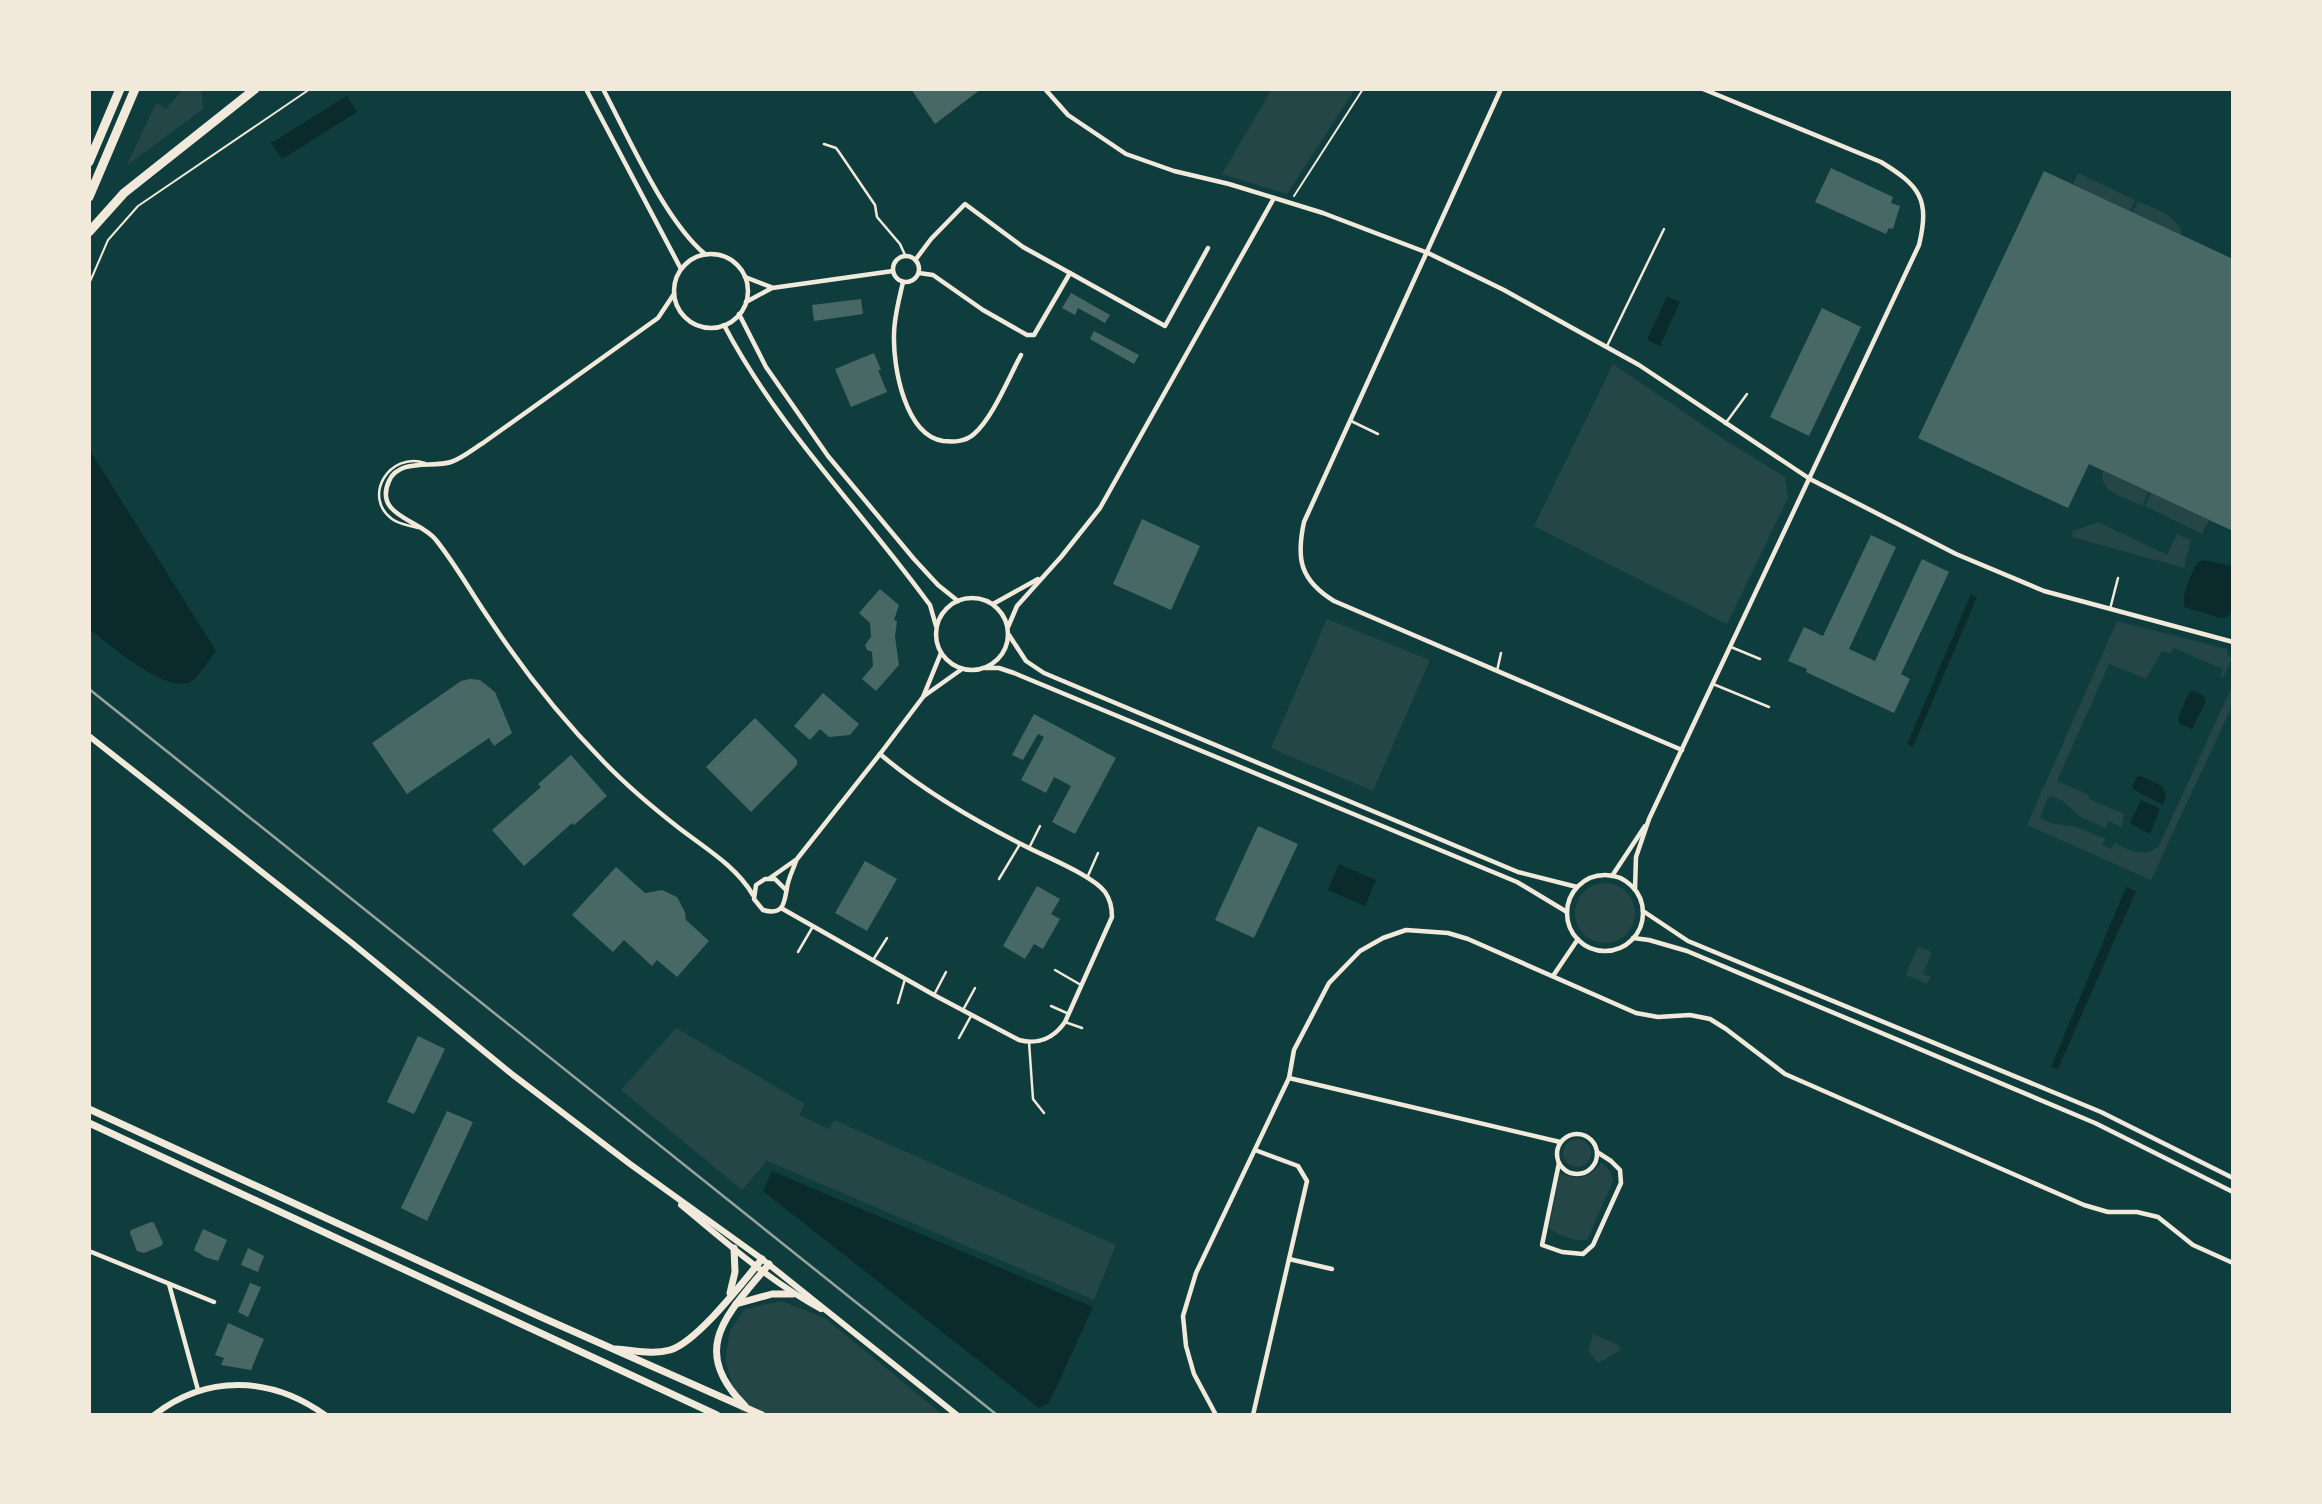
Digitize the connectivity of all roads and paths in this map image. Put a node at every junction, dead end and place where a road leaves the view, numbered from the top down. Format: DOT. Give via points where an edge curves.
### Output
graph roads {
  1 [pos="120,89"];
  2 [pos="135,89"];
  3 [pos="255,89"];
  4 [pos="310,89"];
  5 [pos="586,89"];
  6 [pos="603,89"];
  7 [pos="1045,89"];
  8 [pos="1363,89"];
  9 [pos="1501,89"];
  10 [pos="1703,89"];
  11 [pos="824,144"];
  12 [pos="89,162"];
  13 [pos="89,197"];
  14 [pos="1274,198"];
  15 [pos="1289,203"];
  16 [pos="1664,229"];
  17 [pos="89,232"];
  18 [pos="1208,248"];
  19 [pos="1428,253"];
  20 [pos="705,255"];
  21 [pos="905,256"];
  22 [pos="916,259"];
  23 [pos="681,269"];
  24 [pos="893,271"];
  25 [pos="919,273"];
  26 [pos="1070,273"];
  27 [pos="745,277"];
  28 [pos="903,282"];
  29 [pos="89,284"];
  30 [pos="772,288"];
  31 [pos="674,294"];
  32 [pos="746,303"];
  33 [pos="739,314"];
  34 [pos="724,325"];
  35 [pos="1607,346"];
  36 [pos="1021,355"];
  37 [pos="1747,394"];
  38 [pos="1351,421"];
  39 [pos="1725,424"];
  40 [pos="1378,434"];
  41 [pos="1810,479"];
  42 [pos="1042,577"];
  43 [pos="2118,579"];
  44 [pos="958,601"];
  45 [pos="993,604"];
  46 [pos="2109,609"];
  47 [pos="936,626"];
  48 [pos="1008,627"];
  49 [pos="1009,635"];
  50 [pos="2233,642"];
  51 [pos="1731,647"];
  52 [pos="941,653"];
  53 [pos="1502,653"];
  54 [pos="1760,659"];
  55 [pos="985,668"];
  56 [pos="962,669"];
  57 [pos="1497,671"];
  58 [pos="1713,684"];
  59 [pos="923,697"];
  60 [pos="1769,707"];
  61 [pos="89,736"];
  62 [pos="1682,750"];
  63 [pos="880,754"];
  64 [pos="1649,819"];
  65 [pos="1040,826"];
  66 [pos="1020,844"];
  67 [pos="1029,848"];
  68 [pos="1098,853"];
  69 [pos="797,859"];
  70 [pos="1612,876"];
  71 [pos="770,878"];
  72 [pos="1087,878"];
  73 [pos="999,879"];
  74 [pos="1577,887"];
  75 [pos="1635,889"];
  76 [pos="786,890"];
  77 [pos="753,895"];
  78 [pos="781,908"];
  79 [pos="1643,911"];
  80 [pos="1567,912"];
  81 [pos="814,925"];
  82 [pos="887,938"];
  83 [pos="1578,939"];
  84 [pos="1633,939"];
  85 [pos="798,952"];
  86 [pos="873,960"];
  87 [pos="1055,970"];
  88 [pos="946,972"];
  89 [pos="1553,976"];
  90 [pos="905,979"];
  91 [pos="1082,985"];
  92 [pos="975,988"];
  93 [pos="934,995"];
  94 [pos="898,1003"];
  95 [pos="1051,1006"];
  96 [pos="962,1010"];
  97 [pos="1069,1014"];
  98 [pos="972,1016"];
  99 [pos="1065,1021"];
  100 [pos="1082,1028"];
  101 [pos="959,1038"];
  102 [pos="1029,1042"];
  103 [pos="1289,1078"];
  104 [pos="89,1109"];
  105 [pos="1044,1113"];
  106 [pos="89,1123"];
  107 [pos="1560,1142"];
  108 [pos="1255,1150"];
  109 [pos="1597,1152"];
  110 [pos="1559,1163"];
  111 [pos="630,1164"];
  112 [pos="2233,1178"];
  113 [pos="2233,1192"];
  114 [pos="734,1248"];
  115 [pos="89,1251"];
  116 [pos="1289,1259"];
  117 [pos="765,1261"];
  118 [pos="2233,1263"];
  119 [pos="759,1269"];
  120 [pos="1332,1269"];
  121 [pos="169,1284"];
  122 [pos="793,1294"];
  123 [pos="729,1297"];
  124 [pos="214,1302"];
  125 [pos="735,1304"];
  126 [pos="836,1317"];
  127 [pos="609,1348"];
  128 [pos="198,1390"];
  129 [pos="675,1395"];
  130 [pos="749,1409"];
  131 [pos="154,1415"];
  132 [pos="325,1415"];
  133 [pos="705,1415"];
  134 [pos="717,1415"];
  135 [pos="762,1415"];
  136 [pos="957,1415"];
  137 [pos="1216,1415"];
  138 [pos="1253,1415"];
  1 -- 12 [label="highway"];
  2 -- 13 [label="highway"];
  3 -- 17 [label="highway" via="124,193"];
  4 -- 29 [label="path" via="138,206 108,240"];
  5 -- 23 [label="street"];
  6 -- 20 [label="street" via="662,198"];
  7 -- 14 [label="street" via="1068,115 1126,154"];
  8 -- 15 [label="path"];
  9 -- 19 [label="street"];
  10 -- 41 [label="street" via="1881,162 1906,177 1924,210 1919,245"];
  11 -- 21 [label="lane" via="839,152"];
  14 -- 15 [label="street"];
  14 -- 42 [label="street" via="1100,508"];
  15 -- 19 [label="street"];
  16 -- 35 [label="lane"];
  18 -- 26 [label="street" via="1165,326"];
  19 -- 35 [label="street"];
  19 -- 38 [label="street"];
  20 -- 23 [label="street" via="698,255"];
  20 -- 27 [label="street" via="728,257"];
  21 -- 22 [label="street"];
  21 -- 24 [label="street" via="896,261"];
  22 -- 25 [label="street"];
  22 -- 26 [label="street" via="965,204 1023,247"];
  23 -- 31 [label="street"];
  24 -- 28 [label="street"];
  24 -- 30 [label="street"];
  25 -- 26 [label="street" via="933,275 1027,335 1034,335"];
  25 -- 28 [label="street" via="913,281"];
  27 -- 30 [label="street"];
  27 -- 32 [label="street"];
  28 -- 36 [label="street" via="894,328 895,364 912,418 926,434 952,442 972,436"];
  30 -- 32 [label="street"];
  31 -- 34 [label="street" via="683,316 696,325"];
  31 -- 77 [label="street" via="658,318 483,443 454,461 398,469 391,477 387,499 397,515 428,531 527,673 603,761 733,870"];
  32 -- 33 [label="street"];
  33 -- 34 [label="street"];
  33 -- 44 [label="street" via="766,367 828,456 914,559"];
  34 -- 47 [label="street" via="791,430 930,606"];
  35 -- 39 [label="street"];
  37 -- 39 [label="lane"];
  38 -- 40 [label="lane"];
  38 -- 57 [label="street" via="1304,522 1300,558 1306,577 1334,601"];
  39 -- 41 [label="street"];
  41 -- 46 [label="street" via="1995,572"];
  41 -- 51 [label="street"];
  42 -- 45 [label="street"];
  42 -- 48 [label="street" via="1017,606"];
  43 -- 46 [label="lane"];
  44 -- 45 [label="street" via="982,599"];
  44 -- 47 [label="street" via="948,607"];
  45 -- 48 [label="street"];
  46 -- 50 [label="street"];
  47 -- 52 [label="street"];
  48 -- 49 [label="street"];
  49 -- 55 [label="street" via="1002,655"];
  49 -- 74 [label="street" via="1026,661 1044,673 1518,872"];
  51 -- 54 [label="lane"];
  51 -- 58 [label="street"];
  52 -- 56 [label="street"];
  52 -- 59 [label="street"];
  53 -- 57 [label="lane"];
  55 -- 56 [label="street"];
  55 -- 80 [label="street" via="999,668 1517,882"];
  56 -- 59 [label="street"];
  57 -- 62 [label="street"];
  58 -- 60 [label="lane"];
  58 -- 62 [label="street"];
  59 -- 63 [label="street"];
  61 -- 111 [label="street"];
  62 -- 64 [label="street"];
  63 -- 66 [label="street" via="951,804"];
  63 -- 69 [label="street"];
  64 -- 70 [label="street"];
  64 -- 75 [label="street" via="1636,857"];
  65 -- 67 [label="lane"];
  66 -- 67 [label="street"];
  66 -- 73 [label="lane"];
  67 -- 72 [label="street"];
  68 -- 72 [label="lane"];
  69 -- 71 [label="street"];
  69 -- 76 [label="street"];
  70 -- 74 [label="street" via="1593,877"];
  70 -- 75 [label="street"];
  71 -- 76 [label="street"];
  71 -- 77 [label="street" via="756,885"];
  72 -- 91 [label="street" via="1105,892 1112,917"];
  74 -- 80 [label="street"];
  75 -- 79 [label="street"];
  76 -- 78 [label="street"];
  77 -- 78 [label="street" via="763,910"];
  78 -- 81 [label="street"];
  79 -- 84 [label="street"];
  79 -- 112 [label="street" via="1688,941 2101,1112"];
  80 -- 83 [label="street"];
  81 -- 85 [label="lane"];
  81 -- 86 [label="street"];
  82 -- 86 [label="lane"];
  83 -- 84 [label="street" via="1606,951"];
  83 -- 89 [label="street"];
  84 -- 113 [label="street" via="1687,951 2095,1123"];
  86 -- 90 [label="street"];
  87 -- 91 [label="lane"];
  88 -- 93 [label="lane"];
  89 -- 103 [label="street" via="1448,933 1406,930 1383,937 1360,951 1329,983 1294,1050"];
  89 -- 118 [label="street" via="1647,1016 1710,1019 1785,1074 2084,1205 2158,1217 2193,1245"];
  90 -- 93 [label="street"];
  90 -- 94 [label="lane"];
  91 -- 97 [label="street"];
  92 -- 96 [label="lane"];
  93 -- 96 [label="street"];
  95 -- 97 [label="lane"];
  96 -- 98 [label="street"];
  97 -- 99 [label="street"];
  98 -- 101 [label="lane"];
  98 -- 102 [label="street"];
  99 -- 100 [label="lane"];
  99 -- 102 [label="street" via="1046,1040"];
  102 -- 105 [label="lane" via="1033,1099"];
  103 -- 107 [label="street"];
  103 -- 108 [label="street"];
  104 -- 127 [label="main road"];
  106 -- 129 [label="main road"];
  107 -- 109 [label="street" via="1571,1135 1584,1135"];
  107 -- 110 [label="street"];
  108 -- 116 [label="street" via="1298,1166 1307,1181"];
  108 -- 137 [label="street" via="1196,1273 1183,1316 1194,1374"];
  109 -- 110 [label="street" via="1593,1165 1582,1173 1569,1172"];
  109 -- 110 [label="street" via="1620,1170 1621,1183 1592,1245 1583,1254 1542,1245"];
  111 -- 114 [label="street"];
  111 -- 117 [label="street"];
  114 -- 119 [label="street"];
  114 -- 123 [label="main road" via="736,1272"];
  115 -- 121 [label="street"];
  116 -- 120 [label="street"];
  116 -- 138 [label="street"];
  117 -- 119 [label="main road"];
  117 -- 126 [label="street"];
  119 -- 122 [label="street"];
  119 -- 123 [label="main road"];
  119 -- 125 [label="main road"];
  121 -- 124 [label="street"];
  121 -- 128 [label="street"];
  122 -- 125 [label="main road" via="772,1294"];
  122 -- 126 [label="street"];
  123 -- 127 [label="main road" via="680,1346 657,1352"];
  125 -- 130 [label="main road" via="719,1332 719,1364 725,1382"];
  126 -- 136 [label="street"];
  127 -- 130 [label="main road"];
  128 -- 131 [label="street"];
  128 -- 132 [label="street" via="233,1384 267,1388 312,1405"];
  129 -- 133 [label="main road"];
  129 -- 134 [label="main road"];
  130 -- 135 [label="main road"];
}
